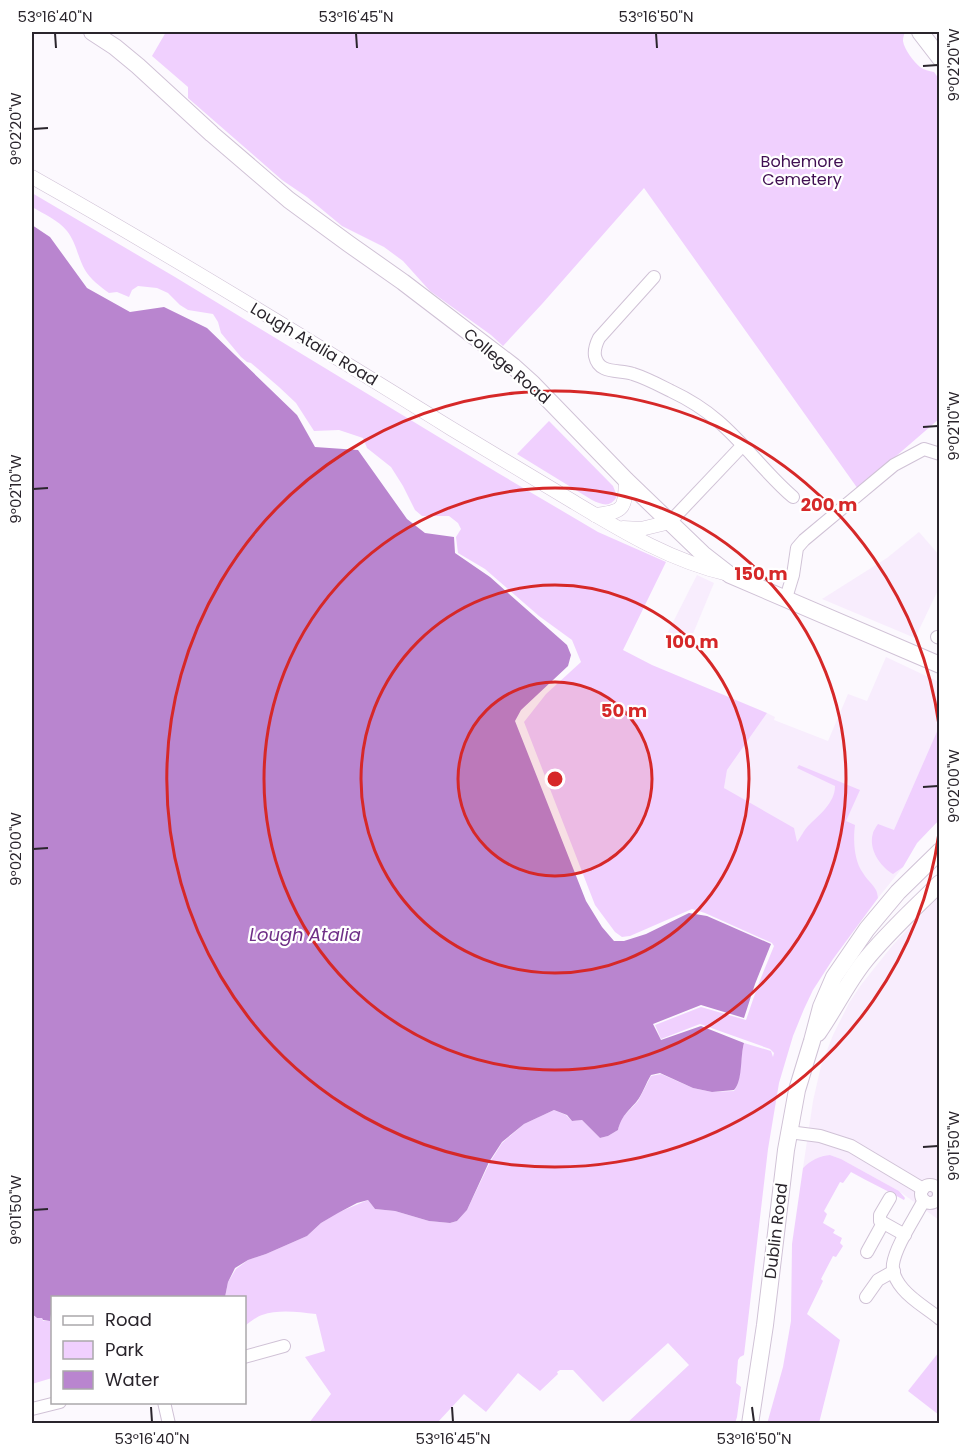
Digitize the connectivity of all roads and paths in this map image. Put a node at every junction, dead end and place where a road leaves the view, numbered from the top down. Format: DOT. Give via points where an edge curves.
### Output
graph roads {
  1 [pos="92,32"];
  2 [pos="920,32"];
  3 [pos="939,58"];
  4 [pos="32,177"];
  5 [pos="654,277"];
  6 [pos="742,446"];
  7 [pos="939,454"];
  8 [pos="626,480"];
  9 [pos="793,497"];
  10 [pos="595,515"];
  11 [pos="670,522"];
  12 [pos="618,528"];
  13 [pos="730,575"];
  14 [pos="786,598"];
  15 [pos="939,665"];
  16 [pos="939,851"];
  17 [pos="939,883"];
  18 [pos="812,1041"];
  19 [pos="789,1132"];
  20 [pos="890,1198"];
  21 [pos="883,1223"];
  22 [pos="905,1235"];
  23 [pos="867,1252"];
  24 [pos="894,1271"];
  25 [pos="866,1297"];
  26 [pos="939,1319"];
  27 [pos="284,1346"];
  28 [pos="246,1356"];
  29 [pos="52,1404"];
  30 [pos="164,1404"];
  31 [pos="32,1409"];
  32 [pos="169,1424"];
  33 [pos="750,1424"];
  1 -- 8 [label="main road, College Road" via="138,66 289,200 513,366"];
  2 -- 3 [label="main road"];
  4 -- 10 [label="street, Lough Atalia Road"];
  5 -- 6 [label="street" via="599,338 595,351 599,366 633,374 688,400 718,421"];
  6 -- 9 [label="street"];
  6 -- 11 [label="street"];
  7 -- 14 [label="street" via="924,449 894,465 804,540 797,548"];
  8 -- 10 [label="street" via="622,507"];
  8 -- 11 [label="main road, College Road"];
  10 -- 12 [label="street, Lough Atalia Road"];
  11 -- 12 [label="street" via="641,529"];
  11 -- 13 [label="main road, College Road"];
  12 -- 13 [label="street, Lough Atalia Road" via="668,554"];
  13 -- 14 [label="main road, College Road"];
  14 -- 15 [label="main road, College Road"];
  16 -- 18 [label="main road, Dublin Road" via="873,922 834,977"];
  17 -- 18 [label="main road, Dublin Road" via="864,962"];
  18 -- 19 [label="main road, Dublin Road"];
  19 -- 22 [label="street" via="842,1142 923,1195"];
  19 -- 33 [label="main road, Dublin Road"];
  20 -- 21 [label="street" via="880,1215"];
  21 -- 22 [label="street"];
  21 -- 23 [label="street"];
  22 -- 24 [label="street"];
  24 -- 25 [label="street" via="878,1280"];
  24 -- 26 [label="street" via="902,1288"];
  27 -- 28 [label="street"];
  29 -- 31 [label="street"];
  30 -- 32 [label="street"];
}
